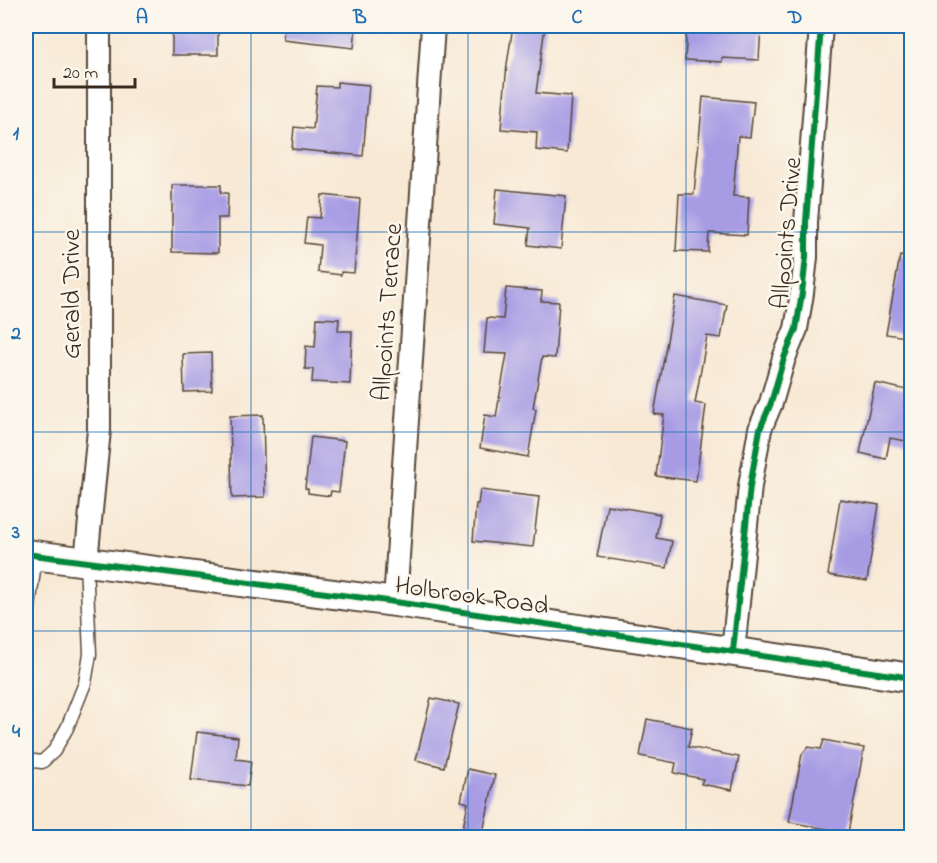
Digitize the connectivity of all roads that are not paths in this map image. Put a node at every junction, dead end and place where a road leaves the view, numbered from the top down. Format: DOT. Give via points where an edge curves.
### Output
graph roads {
  1 [pos="99,26"];
  2 [pos="433,26"];
  3 [pos="821,26"];
  4 [pos="31,554"];
  5 [pos="86,561"];
  6 [pos="395,603"];
  7 [pos="26,630"];
  8 [pos="733,651"];
  9 [pos="912,678"];
  10 [pos="26,760"];
  1 -- 5 [label="street, Gerald Drive" via="99,430"];
  2 -- 6 [label="street, Allpoints Terrace"];
  3 -- 8 [label="street, Allpoints Drive" via="802,293 796,329 760,429 750,486"];
  4 -- 5 [label="street, Holbrook Road"];
  4 -- 7 [label="lane"];
  5 -- 6 [label="street, Holbrook Road"];
  5 -- 10 [label="lane" via="90,654 85,683 54,751 42,762"];
  6 -- 8 [label="street, Holbrook Road"];
  8 -- 9 [label="street, Holbrook Road"];
}
